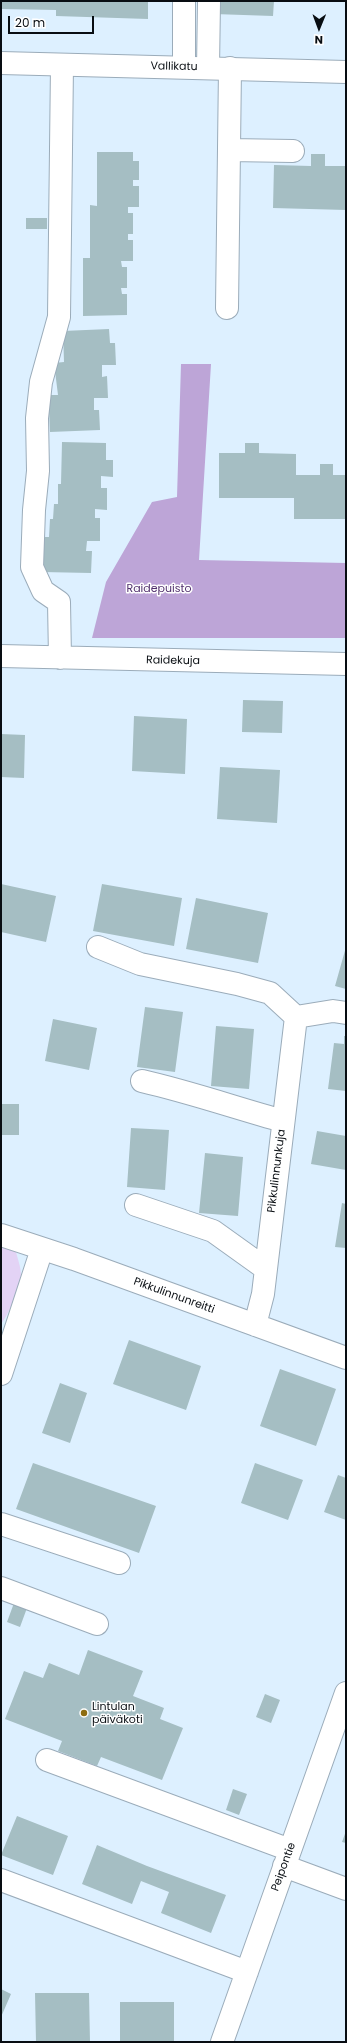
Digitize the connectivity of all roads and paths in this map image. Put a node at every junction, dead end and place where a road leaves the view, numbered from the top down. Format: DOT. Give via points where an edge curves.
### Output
graph roads {
  1 [pos="184,1"];
  2 [pos="209,1"];
  3 [pos="1,63"];
  4 [pos="62,64"];
  5 [pos="184,67"];
  6 [pos="208,68"];
  7 [pos="230,68"];
  8 [pos="346,72"];
  9 [pos="229,150"];
  10 [pos="293,150"];
  11 [pos="228,308"];
  12 [pos="1,656"];
  13 [pos="60,658"];
  14 [pos="346,664"];
  15 [pos="98,947"];
  16 [pos="346,1014"];
  17 [pos="296,1017"];
  18 [pos="142,1081"];
  19 [pos="283,1121"];
  20 [pos="136,1205"];
  21 [pos="1,1235"];
  22 [pos="42,1249"];
  23 [pos="266,1269"];
  24 [pos="255,1325"];
  25 [pos="346,1358"];
  26 [pos="1,1374"];
  27 [pos="1,1524"];
  28 [pos="119,1563"];
  29 [pos="1,1588"];
  30 [pos="97,1624"];
  31 [pos="346,1693"];
  32 [pos="47,1760"];
  33 [pos="287,1858"];
  34 [pos="1,1880"];
  35 [pos="346,1889"];
  36 [pos="247,1972"];
  37 [pos="222,2042"];
  1 -- 5 [label="street"];
  2 -- 6 [label="street"];
  3 -- 4 [label="street, Vallikatu"];
  4 -- 5 [label="street, Vallikatu"];
  4 -- 13 [label="street" via="59,317 41,382 37,418 38,471 32,567 44,591 60,602"];
  5 -- 6 [label="street, Vallikatu"];
  6 -- 7 [label="street, Vallikatu"];
  7 -- 8 [label="street, Vallikatu"];
  7 -- 9 [label="street"];
  9 -- 10 [label="street"];
  9 -- 11 [label="street"];
  12 -- 13 [label="street, Raidekuja"];
  13 -- 14 [label="street, Raidekuja"];
  15 -- 17 [label="street" via="140,964 270,993"];
  16 -- 17 [label="street" via="333,1011"];
  17 -- 19 [label="street, Pikkulinnunkuja"];
  18 -- 19 [label="street"];
  19 -- 23 [label="street, Pikkulinnunkuja"];
  20 -- 23 [label="street" via="213,1231"];
  21 -- 22 [label="street, Pikkulinnunreitti"];
  22 -- 24 [label="street, Pikkulinnunreitti"];
  22 -- 26 [label="street"];
  23 -- 24 [label="street, Pikkulinnunkuja"];
  24 -- 25 [label="street, Pikkulinnunreitti"];
  27 -- 28 [label="street"];
  29 -- 30 [label="street"];
  31 -- 33 [label="street, Peipontie"];
  32 -- 33 [label="street"];
  33 -- 35 [label="street"];
  33 -- 36 [label="street, Peipontie"];
  34 -- 36 [label="street"];
  36 -- 37 [label="street, Peipontie"];
}
